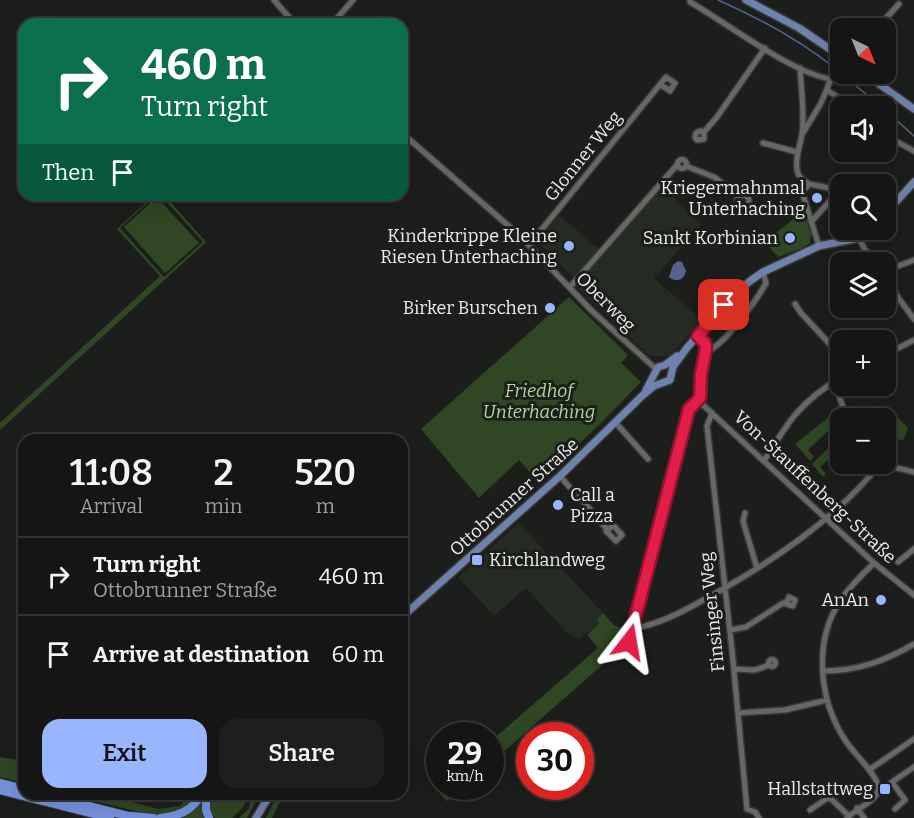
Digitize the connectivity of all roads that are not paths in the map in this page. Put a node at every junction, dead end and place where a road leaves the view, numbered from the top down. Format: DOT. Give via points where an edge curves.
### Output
graph roads {
  1 [pos="274,0"];
  2 [pos="690,0"];
  3 [pos="747,0"];
  4 [pos="350,1"];
  5 [pos="899,4"];
  6 [pos="290,18"];
  7 [pos="337,18"];
  8 [pos="886,18"];
  9 [pos="765,48"];
  10 [pos="830,49"];
  11 [pos="800,69"];
  12 [pos="830,79"];
  13 [pos="830,82"];
  14 [pos="879,84"];
  15 [pos="661,85"];
  16 [pos="827,90"];
  17 [pos="836,96"];
  18 [pos="914,109"];
  19 [pos="704,132"];
  20 [pos="803,133"];
  21 [pos="408,138"];
  22 [pos="896,141"];
  23 [pos="763,143"];
  24 [pos="914,151"];
  25 [pos="797,152"];
  26 [pos="914,182"];
  27 [pos="809,184"];
  28 [pos="830,189"];
  29 [pos="739,196"];
  30 [pos="896,197"];
  31 [pos="830,201"];
  32 [pos="811,222"];
  33 [pos="849,240"];
  34 [pos="529,245"];
  35 [pos="819,246"];
  36 [pos="914,260"];
  37 [pos="896,267"];
  38 [pos="763,272"];
  39 [pos="570,287"];
  40 [pos="896,294"];
  41 [pos="795,304"];
  42 [pos="914,319"];
  43 [pos="698,336"];
  44 [pos="914,340"];
  45 [pos="830,344"];
  46 [pos="686,349"];
  47 [pos="896,349"];
  48 [pos="706,351"];
  49 [pos="665,365"];
  50 [pos="672,372"];
  51 [pos="655,373"];
  52 [pos="663,383"];
  53 [pos="830,385"];
  54 [pos="643,395"];
  55 [pos="700,398"];
  56 [pos="712,413"];
  57 [pos="615,422"];
  58 [pos="648,459"];
  59 [pos="764,460"];
  60 [pos="896,468"];
  61 [pos="914,472"];
  62 [pos="872,474"];
  63 [pos="560,476"];
  64 [pos="573,491"];
  65 [pos="579,497"];
  66 [pos="745,513"];
  67 [pos="825,518"];
  68 [pos="608,530"];
  69 [pos="914,549"];
  70 [pos="898,562"];
  71 [pos="874,563"];
  72 [pos="757,568"];
  73 [pos="725,588"];
  74 [pos="914,595"];
  75 [pos="786,603"];
  76 [pos="408,612"];
  77 [pos="632,629"];
  78 [pos="730,630"];
  79 [pos="914,644"];
  80 [pos="641,665"];
  81 [pos="769,665"];
  82 [pos="734,669"];
  83 [pos="823,671"];
  84 [pos="827,700"];
  85 [pos="738,713"];
  86 [pos="914,739"];
  87 [pos="914,767"];
  88 [pos="868,770"];
  89 [pos="892,782"];
  90 [pos="0,783"];
  91 [pos="18,788"];
  92 [pos="879,788"];
  93 [pos="0,790"];
  94 [pos="18,795"];
  95 [pos="39,800"];
  96 [pos="65,800"];
  97 [pos="197,800"];
  98 [pos="205,800"];
  99 [pos="265,800"];
  100 [pos="857,808"];
  101 [pos="895,809"];
  102 [pos="810,810"];
  103 [pos="122,814"];
  104 [pos="848,817"];
  105 [pos="110,818"];
  106 [pos="136,818"];
  107 [pos="153,818"];
  108 [pos="160,818"];
  109 [pos="209,818"];
  110 [pos="256,818"];
  111 [pos="759,818"];
  112 [pos="864,818"];
  1 -- 6 [label="street"];
  2 -- 9 [label="street"];
  3 -- 10 [label="main road"];
  4 -- 7 [label="street"];
  5 -- 8 [label="street"];
  9 -- 11 [label="street"];
  9 -- 19 [label="street"];
  11 -- 12 [label="street"];
  11 -- 20 [label="street"];
  13 -- 16 [label="street"];
  14 -- 18 [label="main road"];
  15 -- 34 [label="street, Glonner Weg"];
  16 -- 17 [label="street"];
  16 -- 20 [label="street"];
  20 -- 25 [label="street"];
  21 -- 34 [label="street, Oberweg"];
  22 -- 24 [label="street"];
  23 -- 25 [label="street"];
  25 -- 27 [label="street" via="797,172"];
  26 -- 30 [label="main road"];
  27 -- 28 [label="street"];
  27 -- 32 [label="street" via="803,195"];
  29 -- 39 [label="street" via="714,177 686,166 682,159"];
  31 -- 32 [label="street"];
  32 -- 35 [label="street"];
  33 -- 35 [label="main road, Ottobrunner Straße"];
  34 -- 39 [label="street, Oberweg"];
  35 -- 38 [label="main road, Ottobrunner Straße"];
  36 -- 37 [label="street"];
  38 -- 43 [label="main road, Ottobrunner Straße" via="729,300"];
  38 -- 48 [label="street" via="766,283 756,299 713,349"];
  39 -- 51 [label="street, Oberweg"];
  40 -- 42 [label="street"];
  41 -- 45 [label="street"];
  43 -- 46 [label="main road, Ottobrunner Straße"];
  43 -- 48 [label="street"];
  44 -- 47 [label="street"];
  46 -- 49 [label="main road, Ottobrunner Straße"];
  46 -- 50 [label="main road, Ottobrunner Straße"];
  48 -- 55 [label="street"];
  49 -- 50 [label="main road"];
  49 -- 51 [label="main road, Ottobrunner Straße"];
  50 -- 52 [label="main road, Ottobrunner Straße" via="670,380"];
  51 -- 52 [label="main road"];
  51 -- 54 [label="main road, Ottobrunner Straße"];
  52 -- 54 [label="main road, Ottobrunner Straße"];
  53 -- 59 [label="street" via="800,407"];
  54 -- 57 [label="main road, Ottobrunner Straße"];
  55 -- 56 [label="street, Von-Stauffenberg-Straße"];
  55 -- 77 [label="street" via="689,409"];
  56 -- 59 [label="street, Von-Stauffenberg-Straße"];
  56 -- 73 [label="street, Finsinger Weg" via="707,426"];
  57 -- 58 [label="street"];
  57 -- 63 [label="main road, Ottobrunner Straße"];
  59 -- 67 [label="street, Von-Stauffenberg-Straße"];
  60 -- 61 [label="street"];
  62 -- 67 [label="street"];
  63 -- 64 [label="street"];
  63 -- 76 [label="main road, Ottobrunner Straße"];
  65 -- 68 [label="street"];
  66 -- 72 [label="street" via="743,521"];
  67 -- 71 [label="street, Von-Stauffenberg-Straße"];
  67 -- 72 [label="street"];
  69 -- 70 [label="street"];
  71 -- 74 [label="street, Von-Stauffenberg-Straße"];
  71 -- 83 [label="street" via="851,587 832,616"];
  72 -- 73 [label="street"];
  73 -- 77 [label="street" via="668,620"];
  73 -- 78 [label="street, Finsinger Weg"];
  75 -- 78 [label="street" via="746,627"];
  77 -- 80 [label="street" via="629,642"];
  78 -- 82 [label="street, Finsinger Weg"];
  79 -- 83 [label="street" via="876,663"];
  81 -- 82 [label="street" via="754,670"];
  82 -- 85 [label="street, Finsinger Weg"];
  83 -- 84 [label="street"];
  84 -- 85 [label="street" via="785,711"];
  84 -- 88 [label="street" via="837,727"];
  85 -- 111 [label="street, Finsinger Weg" via="747,809"];
  86 -- 88 [label="street"];
  87 -- 89 [label="street"];
  88 -- 92 [label="street"];
  89 -- 92 [label="street"];
  89 -- 101 [label="street" via="905,800"];
  90 -- 91 [label="highway"];
  92 -- 100 [label="street" via="876,796"];
  93 -- 94 [label="highway"];
  95 -- 105 [label="highway"];
  96 -- 103 [label="highway"];
  97 -- 108 [label="highway" via="184,813"];
  98 -- 109 [label="highway"];
  99 -- 110 [label="main road"];
  100 -- 104 [label="street"];
  100 -- 112 [label="street"];
  102 -- 104 [label="street" via="830,797"];
  103 -- 106 [label="highway"];
  103 -- 107 [label="highway"];
}
